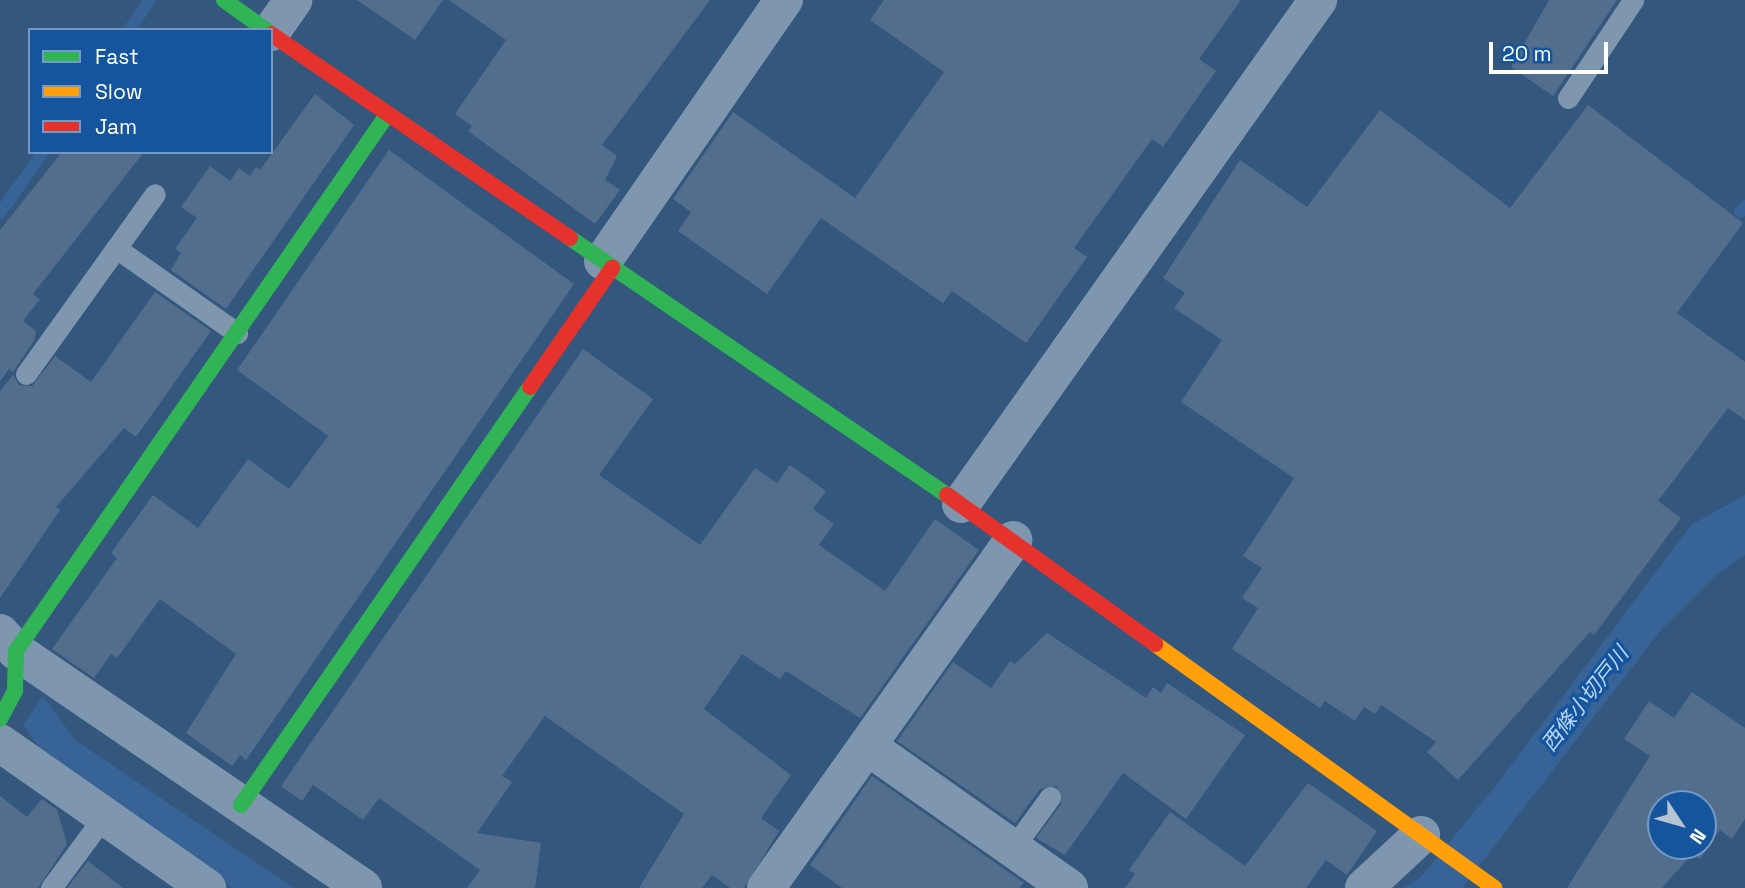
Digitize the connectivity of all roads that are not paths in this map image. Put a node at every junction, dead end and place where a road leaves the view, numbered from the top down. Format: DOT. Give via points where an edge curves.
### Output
graph roads {
  1 [pos="224,0"];
  2 [pos="293,0"];
  3 [pos="784,0"];
  4 [pos="1318,0"];
  5 [pos="1633,0"];
  6 [pos="263,28"];
  7 [pos="273,30"];
  8 [pos="273,34"];
  9 [pos="1568,98"];
  10 [pos="387,116"];
  11 [pos="155,194"];
  12 [pos="116,248"];
  13 [pos="607,264"];
  14 [pos="237,333"];
  15 [pos="26,374"];
  16 [pos="961,504"];
  17 [pos="1013,540"];
  18 [pos="6,674"];
  19 [pos="0,743"];
  20 [pos="867,746"];
  21 [pos="1050,797"];
  22 [pos="241,805"];
  23 [pos="102,819"];
  24 [pos="1429,841"];
  25 [pos="1013,848"];
  26 [pos="1489,885"];
  27 [pos="51,888"];
  28 [pos="207,888"];
  29 [pos="363,888"];
  30 [pos="766,888"];
  31 [pos="1069,888"];
  32 [pos="1364,888"];
  1 -- 6 [label="street"];
  2 -- 7 [label="street"];
  3 -- 13 [label="street"];
  4 -- 16 [label="street"];
  5 -- 9 [label="lane"];
  8 -- 10 [label="street"];
  10 -- 13 [label="street"];
  10 -- 14 [label="street"];
  11 -- 12 [label="lane"];
  12 -- 14 [label="lane"];
  12 -- 15 [label="lane"];
  13 -- 16 [label="street"];
  13 -- 22 [label="street"];
  14 -- 18 [label="street"];
  16 -- 17 [label="street"];
  17 -- 20 [label="street"];
  17 -- 24 [label="street"];
  18 -- 22 [label="street"];
  19 -- 23 [label="street"];
  20 -- 25 [label="street"];
  20 -- 30 [label="street"];
  21 -- 25 [label="lane"];
  22 -- 29 [label="street"];
  23 -- 27 [label="lane"];
  23 -- 28 [label="street"];
  24 -- 26 [label="street"];
  24 -- 32 [label="street"];
  25 -- 31 [label="street"];
}
